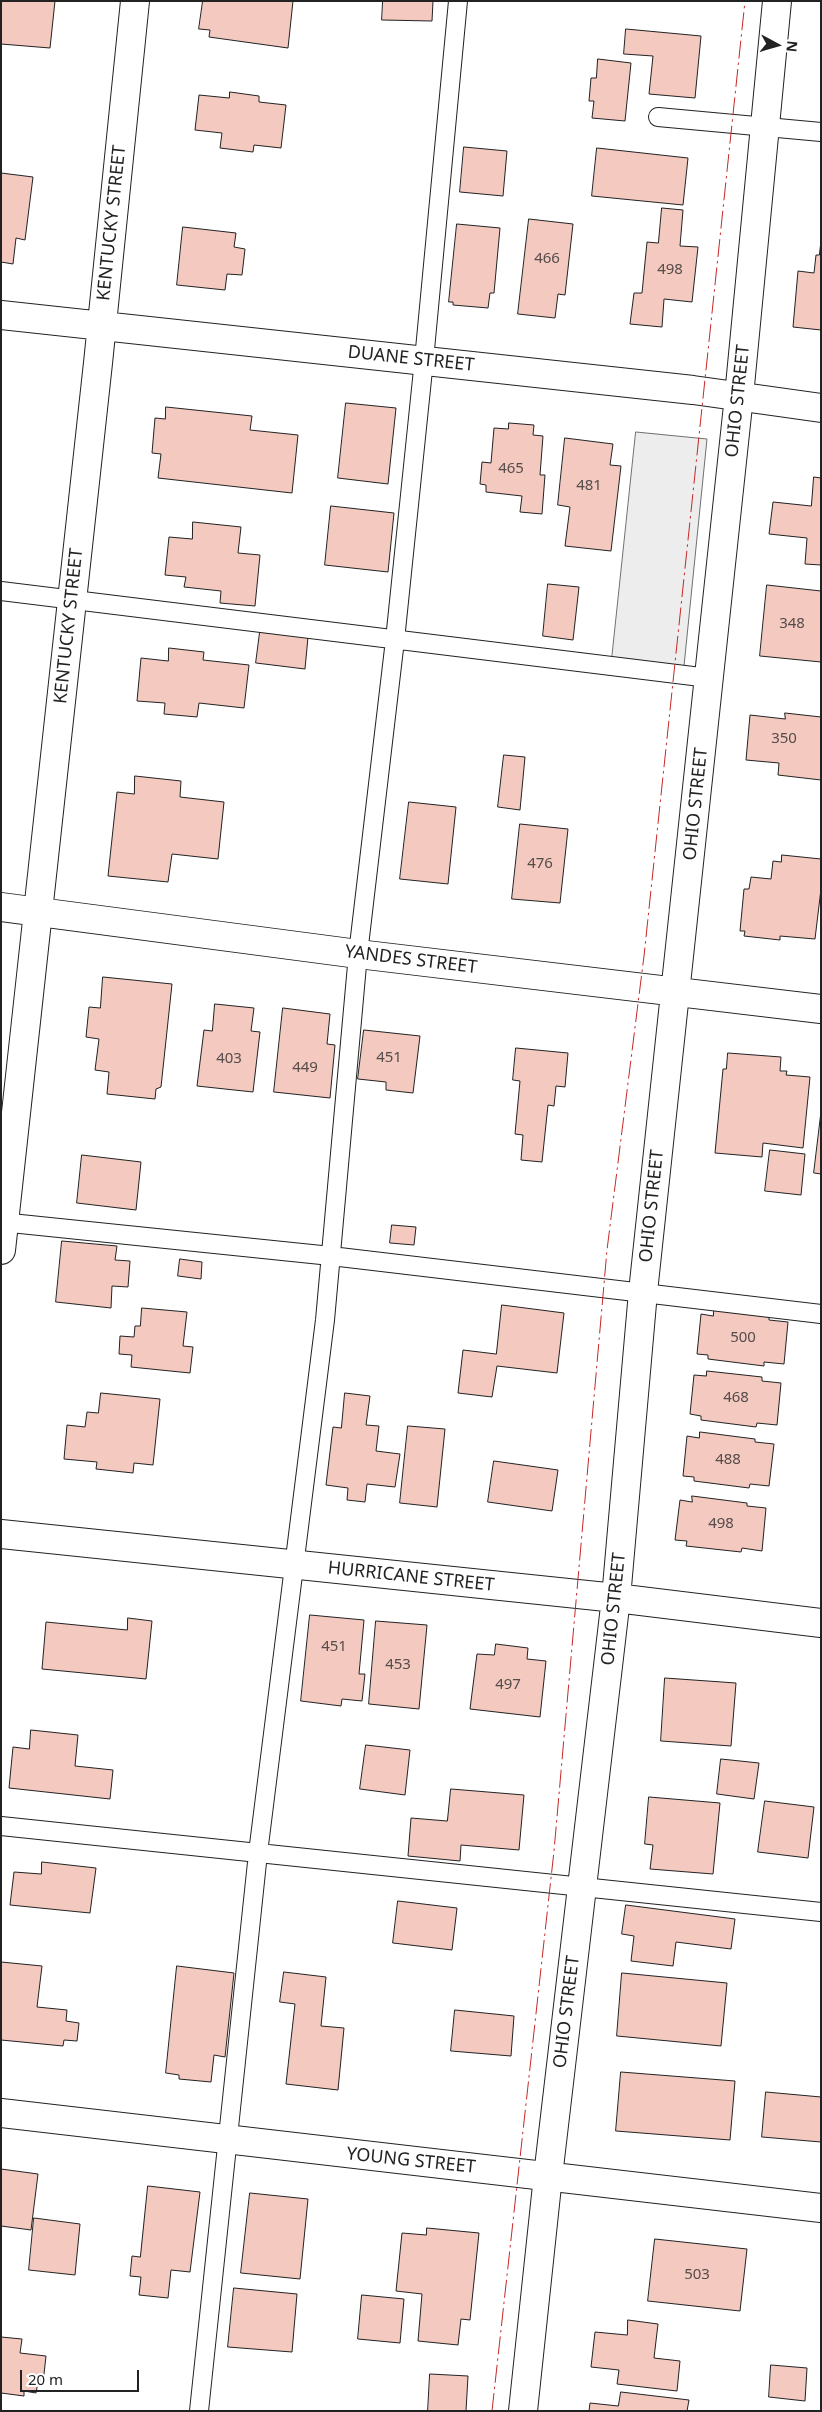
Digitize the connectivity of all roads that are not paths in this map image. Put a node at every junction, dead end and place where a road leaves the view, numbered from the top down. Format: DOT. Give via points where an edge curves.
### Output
graph roads {
  1 [pos="135,1"];
  2 [pos="458,1"];
  3 [pos="777,1"];
  4 [pos="658,117"];
  5 [pos="764,126"];
  6 [pos="821,132"];
  7 [pos="1,315"];
  8 [pos="101,325"];
  9 [pos="424,360"];
  10 [pos="739,396"];
  11 [pos="821,408"];
  12 [pos="1,591"];
  13 [pos="72,598"];
  14 [pos="395,640"];
  15 [pos="709,678"];
  16 [pos="1,907"];
  17 [pos="36,911"];
  18 [pos="358,954"];
  19 [pos="675,991"];
  20 [pos="821,1009"];
  21 [pos="3,1222"];
  22 [pos="1,1250"];
  23 [pos="331,1256"];
  24 [pos="643,1292"];
  25 [pos="821,1314"];
  26 [pos="1,1534"];
  27 [pos="293,1565"];
  28 [pos="616,1598"];
  29 [pos="821,1623"];
  30 [pos="1,1826"];
  31 [pos="258,1853"];
  32 [pos="582,1887"];
  33 [pos="821,1912"];
  34 [pos="1,2113"];
  35 [pos="228,2140"];
  36 [pos="548,2176"];
  37 [pos="821,2208"];
  38 [pos="199,2411"];
  39 [pos="523,2411"];
  1 -- 8 [label="street, KENTUCKY STREET"];
  2 -- 9 [label="lane"];
  3 -- 5 [label="street, OHIO STREET"];
  4 -- 5 [label="lane"];
  5 -- 6 [label="lane"];
  5 -- 10 [label="street, OHIO STREET"];
  7 -- 8 [label="street, DUANE STREET"];
  8 -- 9 [label="street, DUANE STREET"];
  8 -- 13 [label="street, KENTUCKY STREET"];
  9 -- 10 [label="street, DUANE STREET"];
  9 -- 14 [label="lane"];
  10 -- 11 [label="street, DUANE STREET"];
  10 -- 15 [label="street, OHIO STREET"];
  12 -- 13 [label="lane"];
  13 -- 14 [label="lane"];
  13 -- 17 [label="street, KENTUCKY STREET"];
  14 -- 15 [label="lane"];
  14 -- 18 [label="lane"];
  15 -- 19 [label="street, OHIO STREET"];
  16 -- 17 [label="street, YANDES STREET"];
  17 -- 18 [label="street, YANDES STREET"];
  17 -- 21 [label="street, KENTUCKY STREET"];
  18 -- 19 [label="street, YANDES STREET"];
  18 -- 23 [label="lane"];
  19 -- 20 [label="street, YANDES STREET"];
  19 -- 24 [label="street, OHIO STREET"];
  21 -- 22 [label="street, KENTUCKY STREET"];
  21 -- 23 [label="lane"];
  23 -- 24 [label="lane"];
  23 -- 27 [label="lane"];
  24 -- 25 [label="lane"];
  24 -- 28 [label="street, OHIO STREET"];
  26 -- 27 [label="street, HURRICANE STREET"];
  27 -- 28 [label="street, HURRICANE STREET"];
  27 -- 31 [label="lane"];
  28 -- 29 [label="street, HURRICANE STREET"];
  28 -- 32 [label="street, OHIO STREET"];
  30 -- 31 [label="lane"];
  31 -- 32 [label="lane"];
  31 -- 35 [label="lane"];
  32 -- 33 [label="lane"];
  32 -- 36 [label="street, OHIO STREET"];
  34 -- 35 [label="street, YOUNG STREET"];
  35 -- 36 [label="street, YOUNG STREET"];
  35 -- 38 [label="lane"];
  36 -- 37 [label="street, YOUNG STREET"];
  36 -- 39 [label="street, OHIO STREET"];
}
